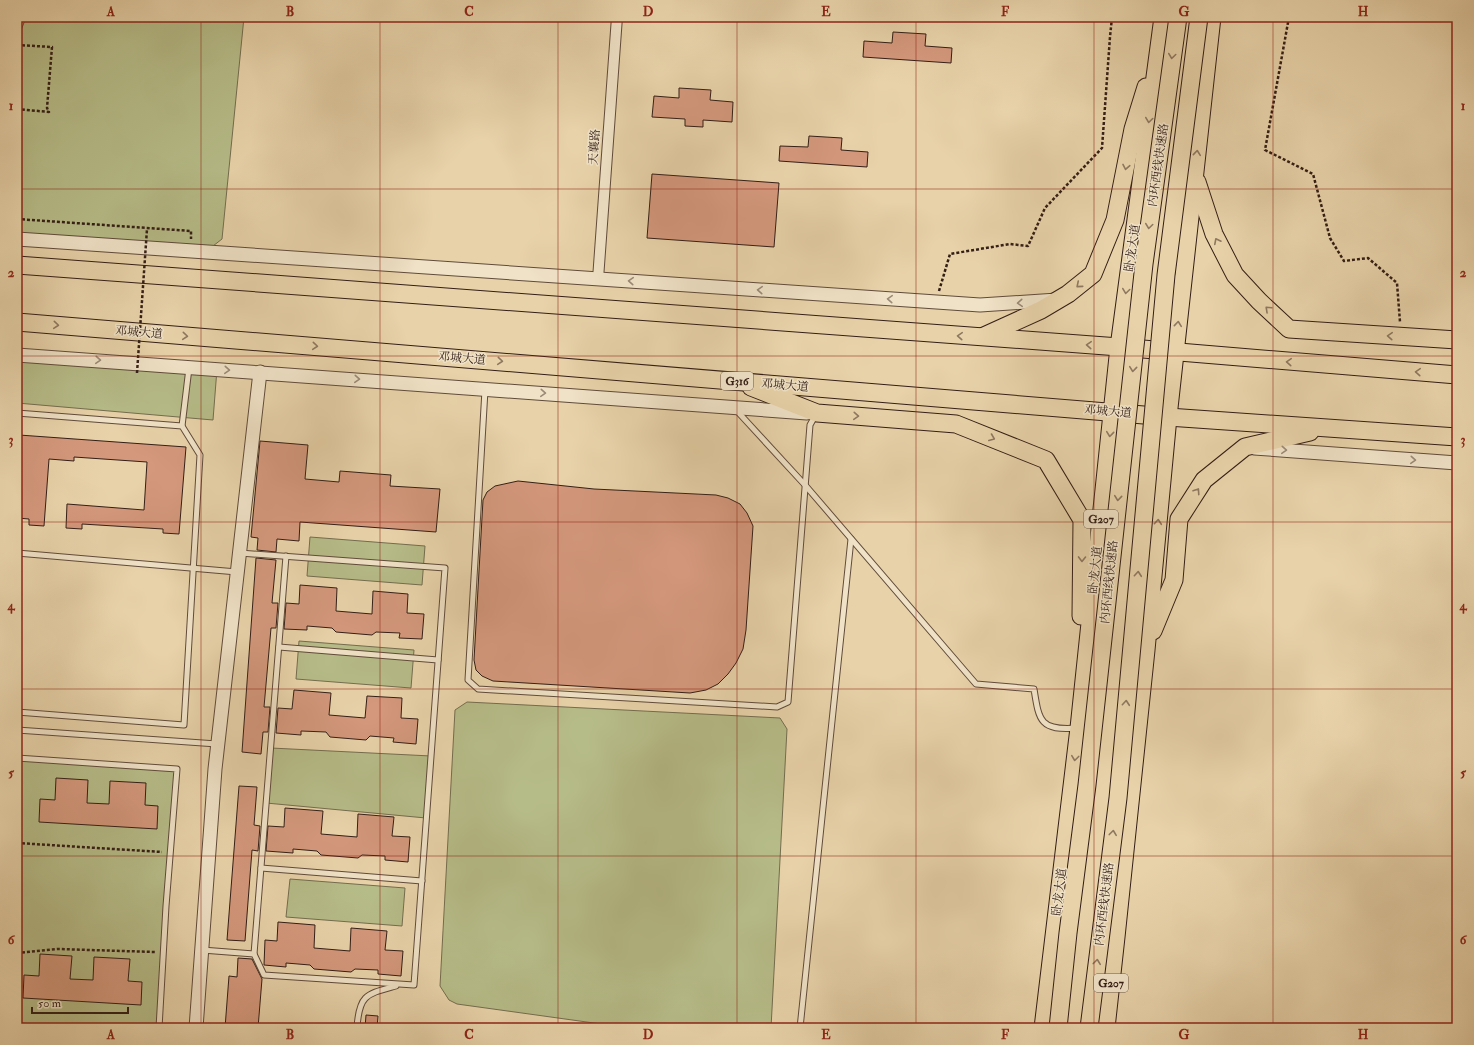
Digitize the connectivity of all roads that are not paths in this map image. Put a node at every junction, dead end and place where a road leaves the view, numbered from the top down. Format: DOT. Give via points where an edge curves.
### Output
graph roads {
  1 [pos="23,17"];
  2 [pos="616,17"];
  3 [pos="1162,17"];
  4 [pos="1178,17"];
  5 [pos="1200,17"];
  6 [pos="1213,17"];
  7 [pos="17,32"];
  8 [pos="1160,40"];
  9 [pos="1195,175"];
  10 [pos="17,239"];
  11 [pos="17,265"];
  12 [pos="598,279"];
  13 [pos="1059,300"];
  14 [pos="17,322"];
  15 [pos="982,337"];
  16 [pos="1457,340"];
  17 [pos="1119,347"];
  18 [pos="1175,352"];
  19 [pos="17,354"];
  20 [pos="189,367"];
  21 [pos="260,372"];
  22 [pos="1457,375"];
  23 [pos="736,381"];
  24 [pos="485,389"];
  25 [pos="733,407"];
  26 [pos="1112,412"];
  27 [pos="17,413"];
  28 [pos="817,413"];
  29 [pos="1168,417"];
  30 [pos="182,426"];
  31 [pos="1327,428"];
  32 [pos="1457,437"];
  33 [pos="1245,447"];
  34 [pos="1457,463"];
  35 [pos="805,485"];
  36 [pos="851,539"];
  37 [pos="239,552"];
  38 [pos="17,553"];
  39 [pos="286,556"];
  40 [pos="193,568"];
  41 [pos="237,572"];
  42 [pos="279,647"];
  43 [pos="1146,650"];
  44 [pos="438,660"];
  45 [pos="17,712"];
  46 [pos="1079,728"];
  47 [pos="17,730"];
  48 [pos="1137,737"];
  49 [pos="218,744"];
  50 [pos="17,758"];
  51 [pos="1072,791"];
  52 [pos="261,868"];
  53 [pos="422,880"];
  54 [pos="202,950"];
  55 [pos="254,954"];
  56 [pos="401,984"];
  57 [pos="17,1026"];
  58 [pos="55,1028"];
  59 [pos="159,1028"];
  60 [pos="196,1028"];
  61 [pos="357,1028"];
  62 [pos="800,1028"];
  63 [pos="1038,1028"];
  64 [pos="1043,1028"];
  65 [pos="1058,1028"];
  66 [pos="1089,1028"];
  67 [pos="1106,1028"];
  68 [pos="1111,1028"];
  1 -- 7 [label="lane"];
  2 -- 12 [label="street, 天襄路"];
  3 -- 8 [label="highway, 卧龙大道 / G207"];
  4 -- 65 [label="highway, 内环西线快速路, one-way, bridge" via="1144,264"];
  66 -- 5 [label="highway, 内环西线快速路, one-way, bridge" via="1118,798 1166,275"];
  9 -- 6 [label="highway, G207, one-way"];
  8 -- 13 [label="highway, one-way" via="1133,129 1115,220 1093,274"];
  8 -- 17 [label="highway, 卧龙大道 / G207, one-way"];
  16 -- 9 [label="highway, one-way" via="1289,329 1235,276 1214,234"];
  18 -- 9 [label="highway, G207, one-way"];
  10 -- 12 [label="street"];
  15 -- 11 [label="highway, one-way"];
  13 -- 12 [label="street, one-way" via="980,305"];
  13 -- 15 [label="highway"];
  14 -- 23 [label="highway, 邓城大道 / G316, one-way"];
  17 -- 15 [label="highway, one-way"];
  17 -- 18 [label="highway"];
  17 -- 26 [label="highway, 卧龙大道 / G207"];
  22 -- 18 [label="highway, one-way"];
  18 -- 29 [label="highway, G207"];
  19 -- 20 [label="street, one-way"];
  20 -- 21 [label="street, one-way"];
  20 -- 30 [label="lane"];
  21 -- 24 [label="street, one-way"];
  21 -- 37 [label="street"];
  23 -- 26 [label="highway, 邓城大道 / G316"];
  23 -- 28 [label="highway"];
  24 -- 25 [label="street, one-way"];
  24 -- 35 [label="lane" via="468,680 478,689 777,707 788,702"];
  25 -- 28 [label="street"];
  25 -- 35 [label="lane"];
  26 -- 29 [label="highway, 邓城大道 / G316"];
  26 -- 46 [label="highway, 卧龙大道 / G207, one-way"];
  27 -- 30 [label="lane"];
  28 -- 35 [label="lane" via="810,425"];
  28 -- 46 [label="highway, one-way" via="956,424 1046,460 1082,520"];
  29 -- 31 [label="highway, 邓城大道 / G316"];
  43 -- 29 [label="highway, G207, one-way"];
  30 -- 40 [label="lane" via="200,455"];
  31 -- 32 [label="highway, 邓城大道 / G316"];
  31 -- 33 [label="highway"];
  33 -- 34 [label="street, one-way"];
  43 -- 33 [label="highway, one-way" via="1174,580 1179,518 1204,480"];
  35 -- 36 [label="lane"];
  36 -- 46 [label="lane" via="976,684 1034,689 1038,716 1046,725 1061,729"];
  36 -- 62 [label="lane"];
  37 -- 39 [label="lane"];
  37 -- 41 [label="street"];
  38 -- 40 [label="lane"];
  39 -- 42 [label="lane"];
  39 -- 44 [label="lane" via="445,568"];
  40 -- 41 [label="lane"];
  40 -- 45 [label="lane" via="184,725"];
  41 -- 49 [label="street"];
  42 -- 44 [label="lane"];
  42 -- 52 [label="lane"];
  43 -- 48 [label="highway, G207"];
  44 -- 53 [label="lane"];
  46 -- 51 [label="highway, 卧龙大道 / G207, one-way"];
  47 -- 49 [label="lane"];
  48 -- 67 [label="highway, G207"];
  48 -- 68 [label="highway" via="1132,840"];
  49 -- 54 [label="street"];
  50 -- 59 [label="lane" via="177,769"];
  51 -- 63 [label="highway" via="1057,859"];
  51 -- 64 [label="highway, 卧龙大道 / G207"];
  52 -- 53 [label="lane"];
  52 -- 55 [label="lane"];
  53 -- 56 [label="lane" via="414,985"];
  54 -- 55 [label="lane"];
  54 -- 60 [label="street"];
  55 -- 56 [label="lane" via="264,975"];
  56 -- 61 [label="lane" via="370,993 361,1002"];
  57 -- 58 [label="lane"];
}
